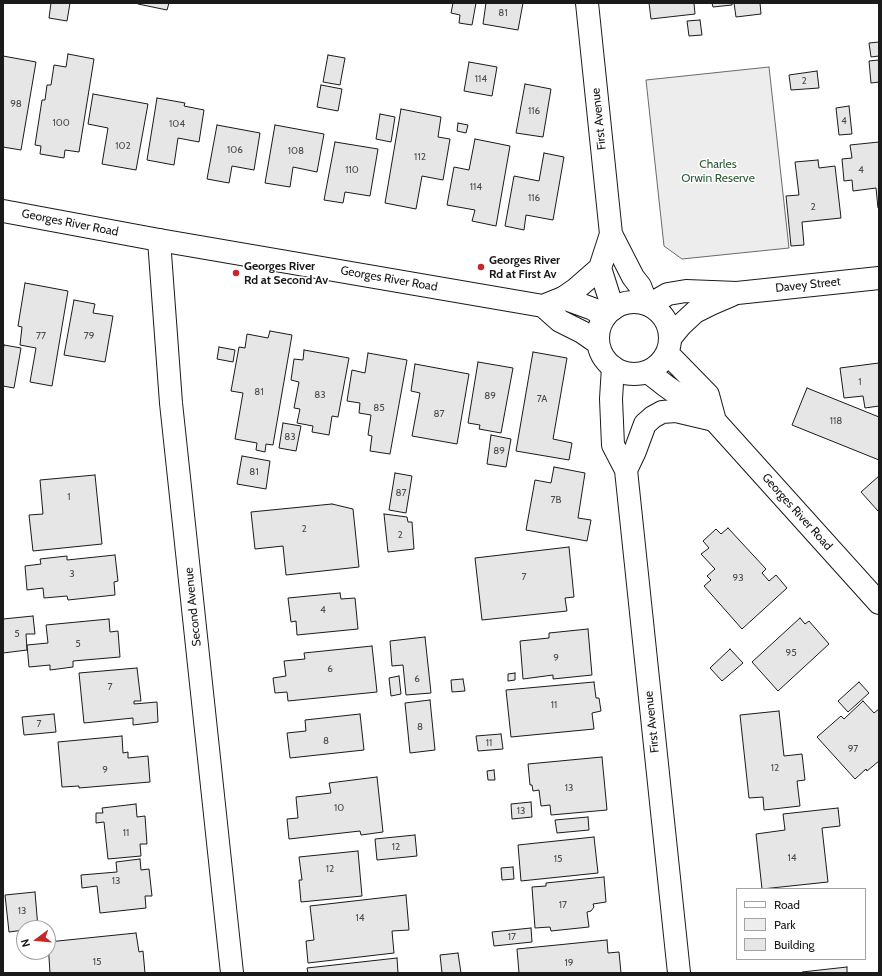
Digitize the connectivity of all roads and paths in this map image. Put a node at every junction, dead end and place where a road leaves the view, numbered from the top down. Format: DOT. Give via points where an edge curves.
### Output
graph roads {
  1 [pos="587,3"];
  2 [pos="3,211"];
  3 [pos="611,234"];
  4 [pos="159,240"];
  5 [pos="600,268"];
  6 [pos="879,278"];
  7 [pos="737,293"];
  8 [pos="553,302"];
  9 [pos="648,304"];
  10 [pos="609,313"];
  11 [pos="598,343"];
  12 [pos="669,345"];
  13 [pos="613,367"];
  14 [pos="648,372"];
  15 [pos="715,421"];
  16 [pos="626,470"];
  17 [pos="879,603"];
  18 [pos="232,973"];
  19 [pos="679,973"];
  1 -- 3 [label="street, First Avenue"];
  2 -- 4 [label="street, Georges River Road"];
  3 -- 5 [label="street, First Avenue"];
  3 -- 9 [label="street, First Avenue"];
  4 -- 8 [label="street, Georges River Road"];
  4 -- 18 [label="street, Second Avenue" via="171,404"];
  5 -- 8 [label="street" via="576,289"];
  5 -- 10 [label="street"];
  6 -- 7 [label="street, Davey Street"];
  7 -- 9 [label="street, Davey Street" via="686,291 668,294"];
  7 -- 12 [label="street, Davey Street" via="695,312 681,325"];
  8 -- 10 [label="street, Georges River Road"];
  8 -- 11 [label="street" via="560,321"];
  9 -- 10 [label="street" via="620,304"];
  9 -- 12 [label="street" via="667,321"];
  10 -- 11 [label="street" via="600,325"];
  11 -- 13 [label="street" via="603,356"];
  12 -- 14 [label="street" via="659,364"];
  12 -- 15 [label="street, Georges River Road" via="708,395"];
  13 -- 14 [label="street" via="624,373"];
  13 -- 16 [label="street, First Avenue" via="613,445"];
  14 -- 15 [label="street, Georges River Road"];
  15 -- 16 [label="street" via="676,411 653,416 645,424"];
  15 -- 17 [label="street, Georges River Road"];
  16 -- 19 [label="street, First Avenue"];
}
